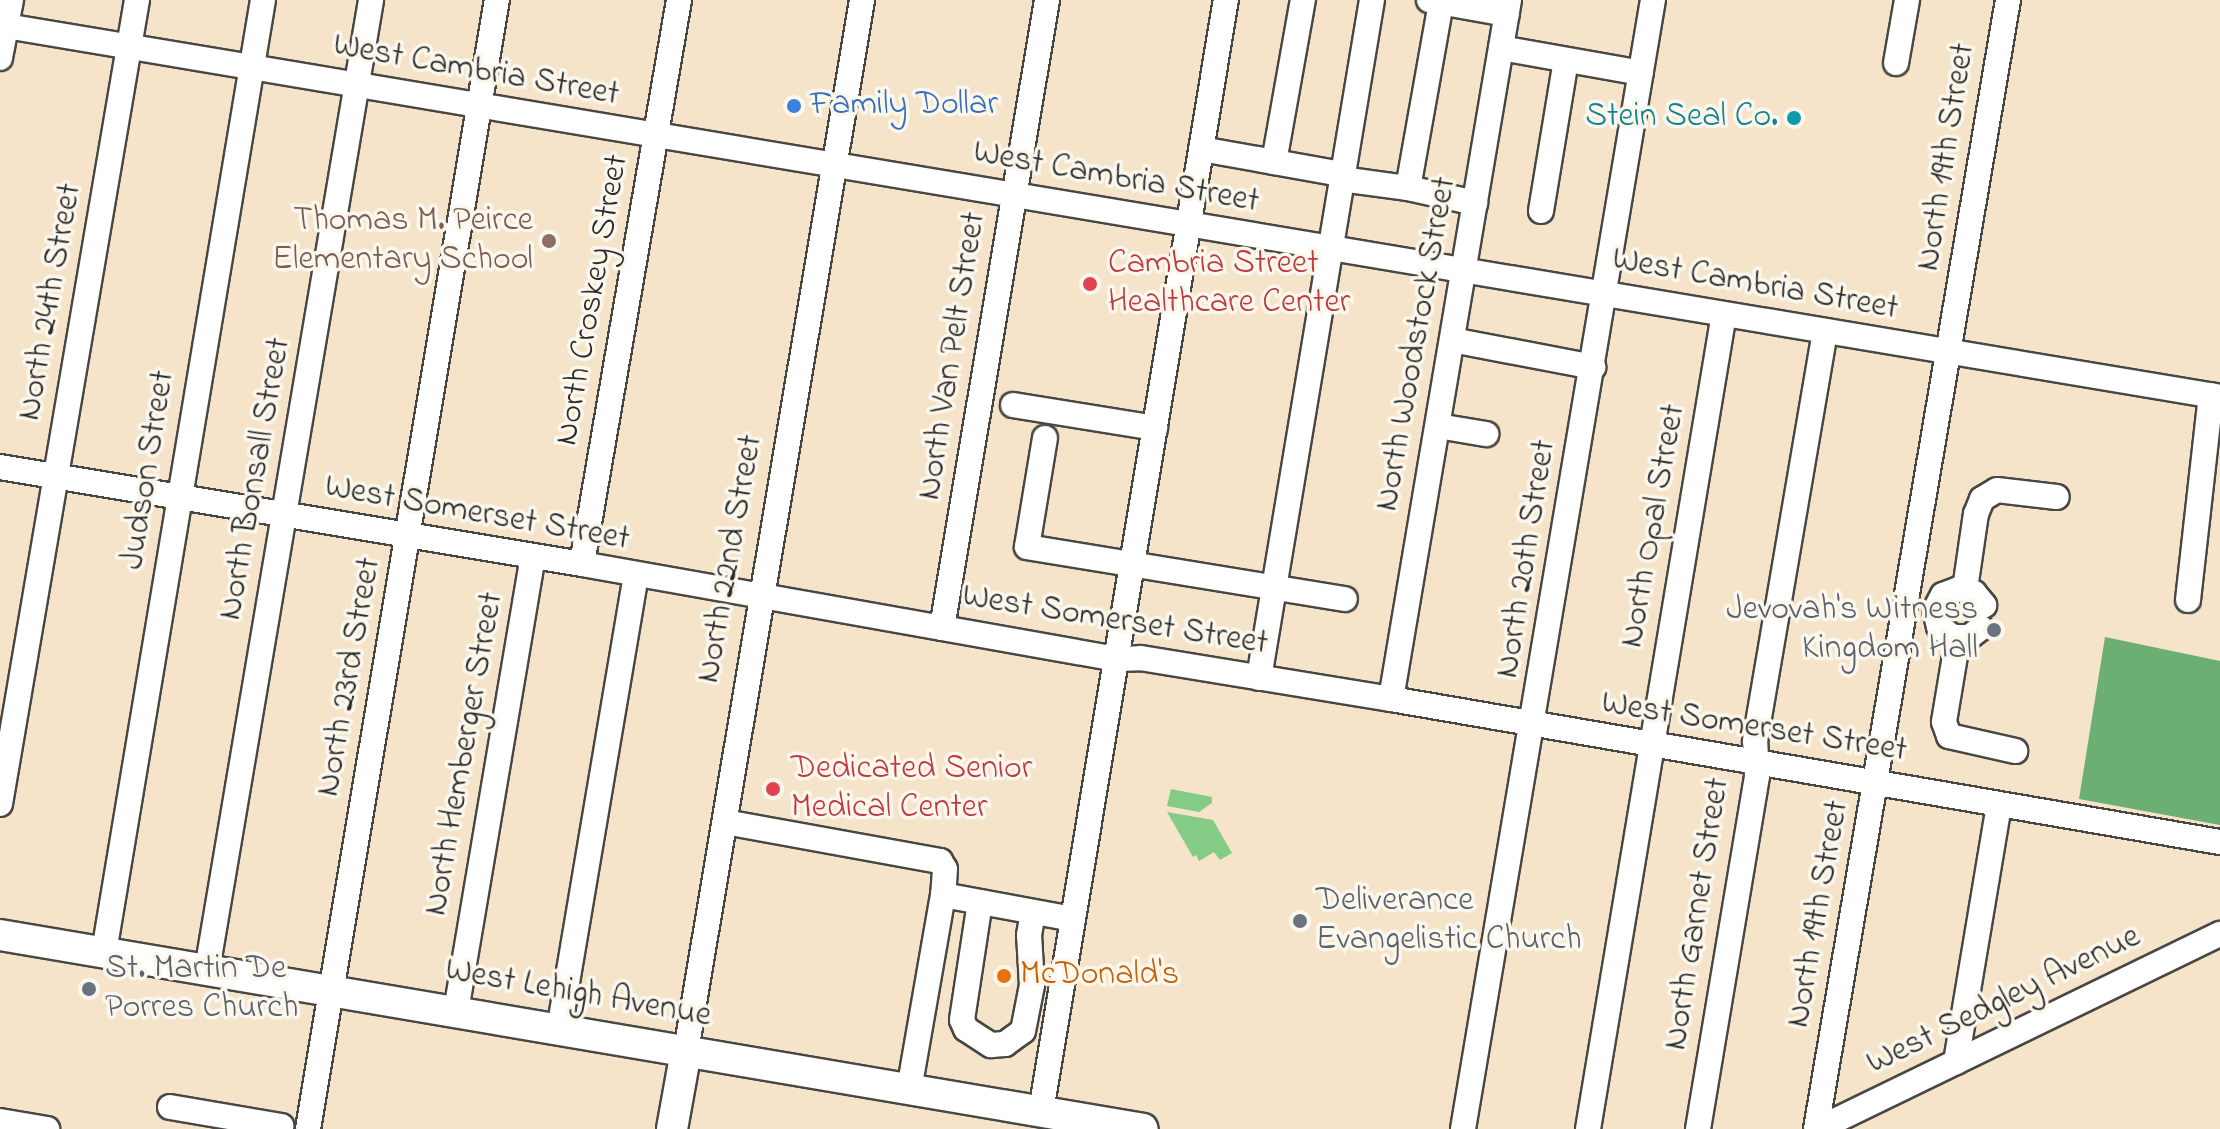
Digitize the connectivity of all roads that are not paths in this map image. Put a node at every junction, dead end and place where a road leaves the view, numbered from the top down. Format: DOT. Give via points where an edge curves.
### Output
graph roads {
  1 [pos="11,0"];
  2 [pos="137,0"];
  3 [pos="263,0"];
  4 [pos="371,0"];
  5 [pos="497,0"];
  6 [pos="679,0"];
  7 [pos="862,0"];
  8 [pos="1047,0"];
  9 [pos="1226,0"];
  10 [pos="1303,0"];
  11 [pos="1372,0"];
  12 [pos="1653,0"];
  13 [pos="1907,0"];
  14 [pos="2008,0"];
  15 [pos="1435,1"];
  16 [pos="1508,7"];
  17 [pos="3,26"];
  18 [pos="129,47"];
  19 [pos="1501,48"];
  20 [pos="0,58"];
  21 [pos="1566,60"];
  22 [pos="1896,63"];
  23 [pos="251,67"];
  24 [pos="1641,73"];
  25 [pos="356,85"];
  26 [pos="480,106"];
  27 [pos="656,135"];
  28 [pos="1201,149"];
  29 [pos="1274,162"];
  30 [pos="836,165"];
  31 [pos="1342,177"];
  32 [pos="1408,188"];
  33 [pos="1014,195"];
  34 [pos="1475,203"];
  35 [pos="1541,211"];
  36 [pos="1189,224"];
  37 [pos="1330,248"];
  38 [pos="1464,270"];
  39 [pos="1605,294"];
  40 [pos="1724,314"];
  41 [pos="1825,331"];
  42 [pos="1452,340"];
  43 [pos="1949,352"];
  44 [pos="1593,367"];
  45 [pos="2216,396"];
  46 [pos="1013,405"];
  47 [pos="1438,426"];
  48 [pos="1155,428"];
  49 [pos="2213,431"];
  50 [pos="1486,434"];
  51 [pos="1045,438"];
  52 [pos="0,467"];
  53 [pos="55,477"];
  54 [pos="2057,497"];
  55 [pos="178,499"];
  56 [pos="284,516"];
  57 [pos="409,537"];
  58 [pos="533,557"];
  59 [pos="582,564"];
  60 [pos="1132,564"];
  61 [pos="636,576"];
  62 [pos="1274,587"];
  63 [pos="1965,589"];
  64 [pos="764,598"];
  65 [pos="1345,599"];
  66 [pos="2188,600"];
  67 [pos="1906,604"];
  68 [pos="1935,610"];
  69 [pos="942,628"];
  70 [pos="1958,638"];
  71 [pos="1117,659"];
  72 [pos="1259,678"];
  73 [pos="1391,699"];
  74 [pos="1533,726"];
  75 [pos="1652,746"];
  76 [pos="2015,751"];
  77 [pos="1756,761"];
  78 [pos="1876,782"];
  79 [pos="0,804"];
  80 [pos="1999,805"];
  81 [pos="725,822"];
  82 [pos="2220,842"];
  83 [pos="943,895"];
  84 [pos="986,903"];
  85 [pos="1033,912"];
  86 [pos="1073,919"];
  87 [pos="2220,934"];
  88 [pos="0,935"];
  89 [pos="104,952"];
  90 [pos="207,970"];
  91 [pos="330,992"];
  92 [pos="456,1011"];
  93 [pos="559,1030"];
  94 [pos="686,1051"];
  95 [pos="1956,1062"];
  96 [pos="909,1089"];
  97 [pos="170,1107"];
  98 [pos="1021,1116"];
  99 [pos="0,1121"];
  100 [pos="221,1122"];
  101 [pos="281,1126"];
  102 [pos="1822,1128"];
  103 [pos="47,1129"];
  104 [pos="308,1129"];
  105 [pos="672,1129"];
  106 [pos="1143,1129"];
  107 [pos="1463,1129"];
  108 [pos="1588,1129"];
  109 [pos="1698,1129"];
  1 -- 17 [label="street"];
  2 -- 18 [label="street, North 24th Street"];
  3 -- 23 [label="street, Judson Street"];
  4 -- 25 [label="street, North Bonsall Street"];
  5 -- 26 [label="street, North 23rd Street"];
  6 -- 27 [label="street, North Croskey Street"];
  7 -- 30 [label="street, North 22nd Street"];
  8 -- 33 [label="street, North Van Pelt Street"];
  9 -- 28 [label="street"];
  10 -- 29 [label="street"];
  11 -- 31 [label="street"];
  12 -- 24 [label="street, North 20th Street"];
  13 -- 22 [label="street"];
  14 -- 43 [label="street, North 19th Street"];
  15 -- 16 [label="street"];
  15 -- 32 [label="street"];
  16 -- 19 [label="street, North Woodstock Street"];
  17 -- 18 [label="street, West Cambria Street"];
  17 -- 20 [label="street"];
  18 -- 23 [label="street, West Cambria Street"];
  18 -- 53 [label="street, North 24th Street"];
  19 -- 21 [label="street"];
  19 -- 34 [label="street, North Woodstock Street"];
  21 -- 24 [label="street"];
  21 -- 35 [label="street"];
  23 -- 25 [label="street, West Cambria Street"];
  23 -- 55 [label="street, Judson Street"];
  24 -- 39 [label="street, North 20th Street"];
  25 -- 26 [label="street, West Cambria Street"];
  25 -- 56 [label="street, North Bonsall Street"];
  26 -- 27 [label="street, West Cambria Street"];
  26 -- 57 [label="street, North 23rd Street"];
  27 -- 30 [label="street, West Cambria Street"];
  27 -- 59 [label="street, North Croskey Street"];
  28 -- 29 [label="street"];
  28 -- 36 [label="street"];
  29 -- 31 [label="street"];
  30 -- 33 [label="street, West Cambria Street"];
  30 -- 64 [label="street, North 22nd Street"];
  31 -- 32 [label="street"];
  31 -- 37 [label="street"];
  32 -- 34 [label="street"];
  33 -- 36 [label="street, West Cambria Street"];
  33 -- 69 [label="street, North Van Pelt Street"];
  34 -- 38 [label="street, North Woodstock Street"];
  36 -- 37 [label="street, West Cambria Street"];
  36 -- 48 [label="street"];
  37 -- 38 [label="street, West Cambria Street"];
  37 -- 62 [label="street"];
  38 -- 39 [label="street, West Cambria Street"];
  38 -- 42 [label="street, North Woodstock Street"];
  39 -- 40 [label="street, West Cambria Street"];
  39 -- 44 [label="street, North 20th Street"];
  40 -- 41 [label="street, West Cambria Street"];
  40 -- 75 [label="street, North Opal Street"];
  41 -- 43 [label="street, West Cambria Street"];
  41 -- 77 [label="street, North Garnet Street" via="1755,741"];
  42 -- 44 [label="street"];
  42 -- 47 [label="street, North Woodstock Street"];
  43 -- 45 [label="street, West Cambria Street"];
  43 -- 67 [label="street, North 19th Street"];
  44 -- 74 [label="street, North 20th Street"];
  45 -- 49 [label="street"];
  46 -- 48 [label="street"];
  47 -- 50 [label="street"];
  47 -- 73 [label="street, North Woodstock Street"];
  48 -- 60 [label="street"];
  49 -- 66 [label="street"];
  51 -- 60 [label="street" via="1027,547"];
  52 -- 53 [label="street, West Somerset Street"];
  53 -- 55 [label="street, West Somerset Street"];
  53 -- 79 [label="street, North 24th Street"];
  54 -- 63 [label="street" via="1997,490 1982,499"];
  55 -- 56 [label="street, West Somerset Street"];
  55 -- 89 [label="street, Judson Street"];
  56 -- 57 [label="street, West Somerset Street"];
  56 -- 90 [label="street, North Bonsall Street"];
  57 -- 58 [label="street, West Somerset Street"];
  57 -- 91 [label="street, North 23rd Street"];
  58 -- 59 [label="street, West Somerset Street"];
  58 -- 92 [label="street, North Hemberger Street"];
  59 -- 61 [label="street, West Somerset Street"];
  60 -- 62 [label="street"];
  60 -- 71 [label="street"];
  61 -- 64 [label="street, West Somerset Street"];
  61 -- 93 [label="street"];
  62 -- 65 [label="street"];
  62 -- 72 [label="street"];
  63 -- 68 [label="street" via="1943,595"];
  63 -- 70 [label="street" via="1974,593 1982,616 1969,637"];
  64 -- 69 [label="street, West Somerset Street"];
  64 -- 81 [label="street, North 22nd Street"];
  67 -- 68 [label="street"];
  67 -- 78 [label="street, North 19th Street"];
  68 -- 70 [label="street" via="1939,627"];
  69 -- 71 [label="street, West Somerset Street"];
  70 -- 76 [label="street" via="1944,722 1949,736"];
  71 -- 72 [label="street, West Somerset Street" via="1141,658"];
  71 -- 86 [label="street"];
  72 -- 73 [label="street, West Somerset Street"];
  73 -- 74 [label="street, West Somerset Street"];
  74 -- 75 [label="street, West Somerset Street"];
  74 -- 107 [label="street, North 20th Street"];
  75 -- 77 [label="street, West Somerset Street"];
  75 -- 108 [label="street, North Opal Street"];
  77 -- 78 [label="street, West Somerset Street"];
  77 -- 109 [label="street, North Garnet Street"];
  78 -- 80 [label="street, West Somerset Street"];
  78 -- 102 [label="street, North 19th Street"];
  80 -- 82 [label="street, West Somerset Street"];
  80 -- 95 [label="street"];
  81 -- 83 [label="street" via="940,861 945,869"];
  81 -- 94 [label="street, North 22nd Street"];
  83 -- 84 [label="street"];
  83 -- 96 [label="street"];
  84 -- 85 [label="street"];
  84 -- 85 [label="street" via="962,1020 991,1045 1005,1044 1023,1031 1032,985"];
  85 -- 86 [label="street"];
  86 -- 98 [label="street"];
  87 -- 95 [label="street, West Sedgley Avenue"];
  88 -- 89 [label="main road, West Lehigh Avenue"];
  89 -- 90 [label="main road, West Lehigh Avenue"];
  90 -- 91 [label="main road, West Lehigh Avenue"];
  91 -- 92 [label="main road, West Lehigh Avenue"];
  91 -- 104 [label="street, North 23rd Street"];
  92 -- 93 [label="main road, West Lehigh Avenue"];
  93 -- 94 [label="main road, West Lehigh Avenue"];
  94 -- 96 [label="main road, West Lehigh Avenue"];
  94 -- 105 [label="main road, North 22nd Street"];
  95 -- 102 [label="street, West Sedgley Avenue"];
  96 -- 98 [label="main road, West Lehigh Avenue"];
  97 -- 100 [label="street"];
  98 -- 106 [label="main road, West Lehigh Avenue"];
  99 -- 103 [label="street"];
  100 -- 101 [label="street"];
}
